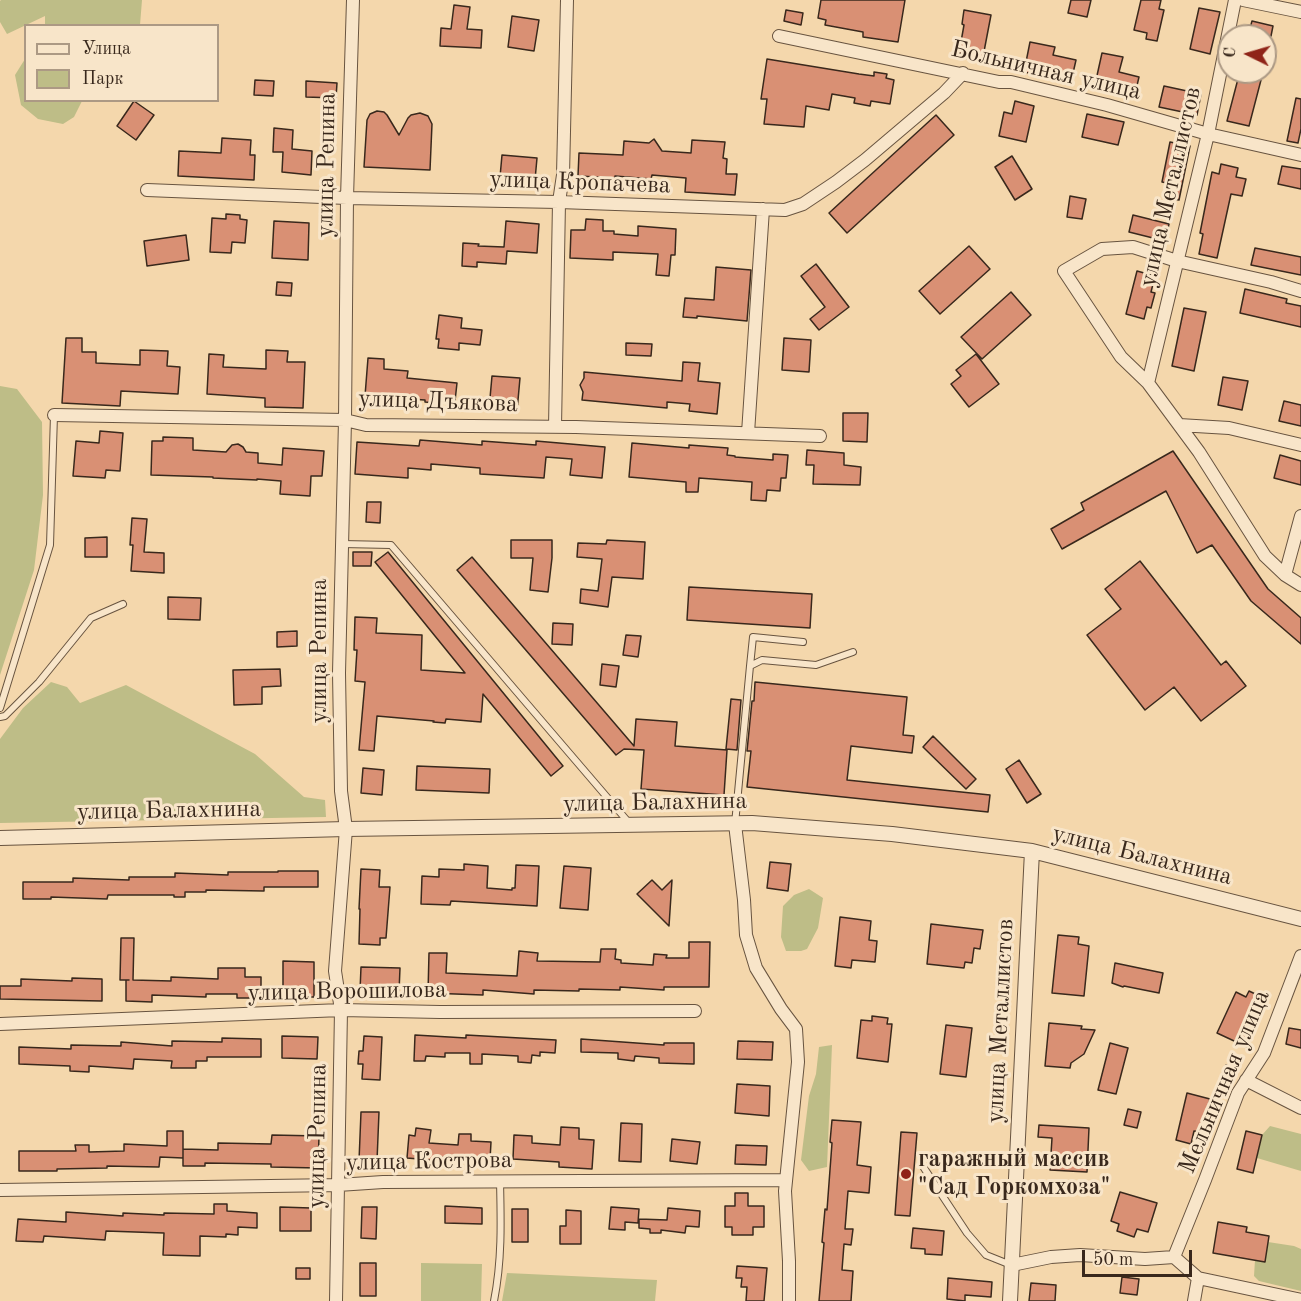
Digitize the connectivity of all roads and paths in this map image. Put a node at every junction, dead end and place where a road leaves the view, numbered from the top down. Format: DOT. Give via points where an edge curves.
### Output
graph roads {
  1 [pos="353,0"];
  2 [pos="567,0"];
  3 [pos="1235,0"];
  4 [pos="1243,0"];
  5 [pos="1301,12"];
  6 [pos="779,36"];
  7 [pos="963,73"];
  8 [pos="1208,134"];
  9 [pos="1301,155"];
  10 [pos="147,190"];
  11 [pos="346,198"];
  12 [pos="560,202"];
  13 [pos="763,209"];
  14 [pos="1177,261"];
  15 [pos="1301,291"];
  16 [pos="1148,383"];
  17 [pos="54,415"];
  18 [pos="345,420"];
  19 [pos="1179,425"];
  20 [pos="555,427"];
  21 [pos="748,433"];
  22 [pos="820,436"];
  23 [pos="1301,445"];
  24 [pos="1301,516"];
  25 [pos="342,544"];
  26 [pos="1285,575"];
  27 [pos="1301,585"];
  28 [pos="123,604"];
  29 [pos="803,642"];
  30 [pos="853,651"];
  31 [pos="750,666"];
  32 [pos="0,708"];
  33 [pos="0,717"];
  34 [pos="735,824"];
  35 [pos="631,825"];
  36 [pos="346,829"];
  37 [pos="0,838"];
  38 [pos="1032,851"];
  39 [pos="1301,919"];
  40 [pos="1301,956"];
  41 [pos="341,1010"];
  42 [pos="695,1011"];
  43 [pos="0,1024"];
  44 [pos="1246,1080"];
  45 [pos="1301,1108"];
  46 [pos="924,1168"];
  47 [pos="786,1180"];
  48 [pos="500,1181"];
  49 [pos="338,1185"];
  50 [pos="0,1190"];
  51 [pos="1174,1257"];
  52 [pos="1012,1265"];
  53 [pos="1198,1278"];
  54 [pos="1301,1300"];
  55 [pos="336,1301"];
  56 [pos="494,1301"];
  57 [pos="789,1301"];
  58 [pos="1010,1301"];
  59 [pos="1194,1301"];
  1 -- 11 [label="street, улица Репина"];
  2 -- 12 [label="street"];
  3 -- 8 [label="street, улица Металлистов"];
  4 -- 5 [label="street"];
  6 -- 7 [label="street, Больничная улица"];
  7 -- 8 [label="street, Больничная улица" via="1051,91"];
  7 -- 13 [label="street, улица Кропачева" via="836,182 803,204 785,210"];
  8 -- 9 [label="street, Больничная улица"];
  8 -- 14 [label="street, улица Металлистов"];
  10 -- 11 [label="street, улица Кропачева"];
  11 -- 12 [label="street, улица Кропачева"];
  11 -- 18 [label="street, улица Репина"];
  12 -- 13 [label="street, улица Кропачева"];
  12 -- 20 [label="street"];
  13 -- 21 [label="street"];
  14 -- 15 [label="street"];
  14 -- 16 [label="street, улица Металлистов"];
  14 -- 16 [label="street" via="1133,247 1102,249 1064,271 1121,357"];
  16 -- 19 [label="street"];
  17 -- 18 [label="street, улица Дъякова"];
  17 -- 32 [label="lane" via="50,544"];
  18 -- 20 [label="street, улица Дъякова" via="366,425"];
  18 -- 25 [label="street, улица Репина"];
  19 -- 23 [label="street" via="1229,428"];
  19 -- 26 [label="street" via="1265,556"];
  20 -- 21 [label="street, улица Дъякова"];
  21 -- 22 [label="street, улица Дъякова"];
  24 -- 26 [label="street"];
  25 -- 35 [label="lane" via="391,545"];
  25 -- 36 [label="street, улица Репина" via="339,673"];
  26 -- 27 [label="street"];
  28 -- 33 [label="lane" via="91,618 39,682"];
  29 -- 31 [label="lane" via="753,637"];
  30 -- 31 [label="lane" via="816,665 762,660"];
  31 -- 34 [label="lane"];
  34 -- 35 [label="street, улица Балахнина"];
  34 -- 38 [label="street, улица Балахнина" via="892,834"];
  34 -- 47 [label="street" via="746,936 756,968 796,1029 798,1062"];
  35 -- 36 [label="street, улица Балахнина"];
  36 -- 37 [label="street, улица Балахнина"];
  36 -- 41 [label="street, улица Репина" via="335,971"];
  38 -- 39 [label="street, улица Балахнина"];
  38 -- 52 [label="street, улица Металлистов"];
  40 -- 44 [label="street, Мельничная улица" via="1264,1053"];
  41 -- 42 [label="street, улица Ворошилова"];
  41 -- 43 [label="street, улица Ворошилова"];
  41 -- 49 [label="street, улица Репина"];
  44 -- 45 [label="street"];
  44 -- 51 [label="street, Мельничная улица"];
  46 -- 52 [label="lane" via="986,1256"];
  47 -- 48 [label="street, улица Кострова"];
  47 -- 57 [label="street"];
  48 -- 49 [label="street, улица Кострова"];
  48 -- 56 [label="lane" via="500,1262"];
  49 -- 50 [label="street, улица Кострова"];
  49 -- 55 [label="street, улица Репина"];
  51 -- 52 [label="street" via="1080,1255"];
  51 -- 53 [label="street"];
  52 -- 58 [label="street, улица Металлистов"];
  53 -- 54 [label="street"];
  53 -- 59 [label="street"];
}
